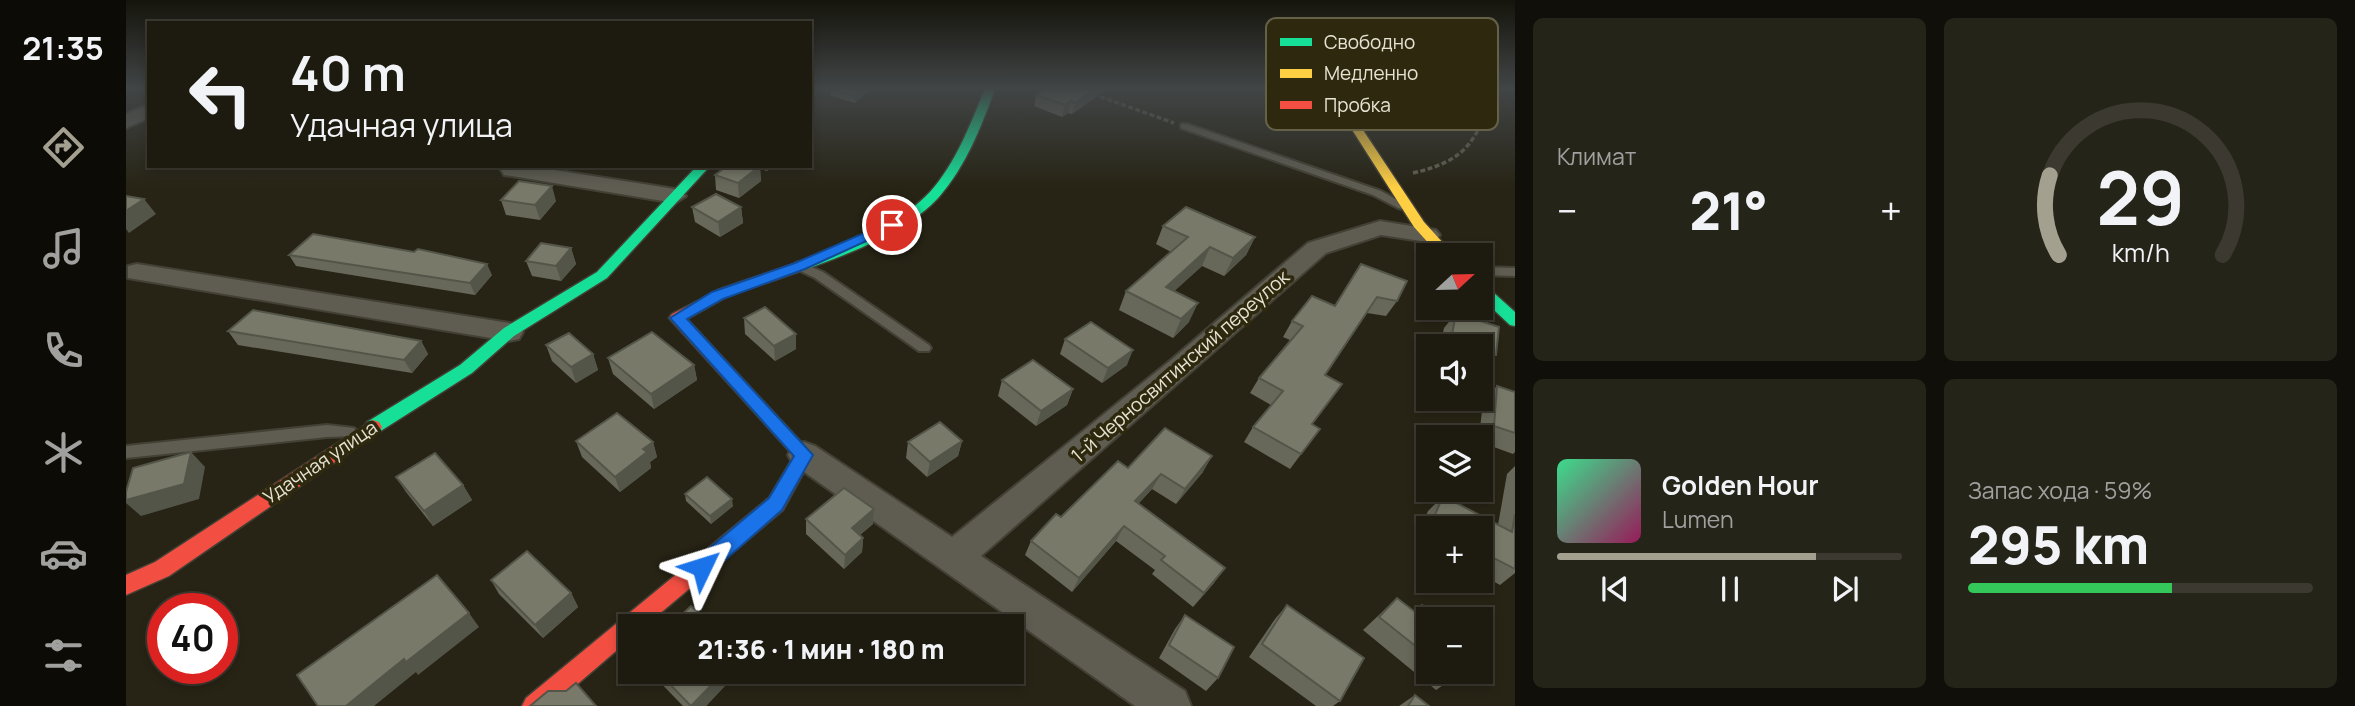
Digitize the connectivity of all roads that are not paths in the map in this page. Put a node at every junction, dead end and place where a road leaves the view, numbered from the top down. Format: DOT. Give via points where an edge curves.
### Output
graph roads {
  1 [pos="977,122"];
  2 [pos="1184,127"];
  3 [pos="1358,130"];
  4 [pos="702,168"];
  5 [pos="512,170"];
  6 [pos="674,196"];
  7 [pos="1409,210"];
  8 [pos="1428,234"];
  9 [pos="1436,243"];
  10 [pos="800,266"];
  11 [pos="1493,271"];
  12 [pos="136,272"];
  13 [pos="1515,272"];
  14 [pos="1493,300"];
  15 [pos="1515,321"];
  16 [pos="509,332"];
  17 [pos="924,348"];
  18 [pos="364,432"];
  19 [pos="126,452"];
  20 [pos="804,455"];
  21 [pos="954,557"];
  22 [pos="126,585"];
  23 [pos="534,706"];
  24 [pos="1170,706"];
  1 -- 10 [label="street" via="967,148 925,205 876,234"];
  2 -- 7 [label="lane" via="1377,193"];
  3 -- 7 [label="street"];
  4 -- 6 [label="street, Удачная улица"];
  5 -- 6 [label="street"];
  6 -- 16 [label="street, Удачная улица" via="602,275"];
  7 -- 8 [label="street"];
  8 -- 9 [label="street"];
  8 -- 21 [label="street, 1-й Черносвитинский переулок" via="1380,228 1317,248"];
  10 -- 17 [label="lane"];
  10 -- 20 [label="street" via="717,296 677,318"];
  11 -- 13 [label="lane"];
  12 -- 16 [label="street"];
  14 -- 15 [label="street"];
  16 -- 18 [label="street, Удачная улица" via="466,369"];
  18 -- 19 [label="lane" via="327,431"];
  18 -- 22 [label="street, Удачная улица" via="162,569"];
  20 -- 21 [label="street"];
  20 -- 23 [label="street" via="776,504"];
  21 -- 24 [label="street"];
}
